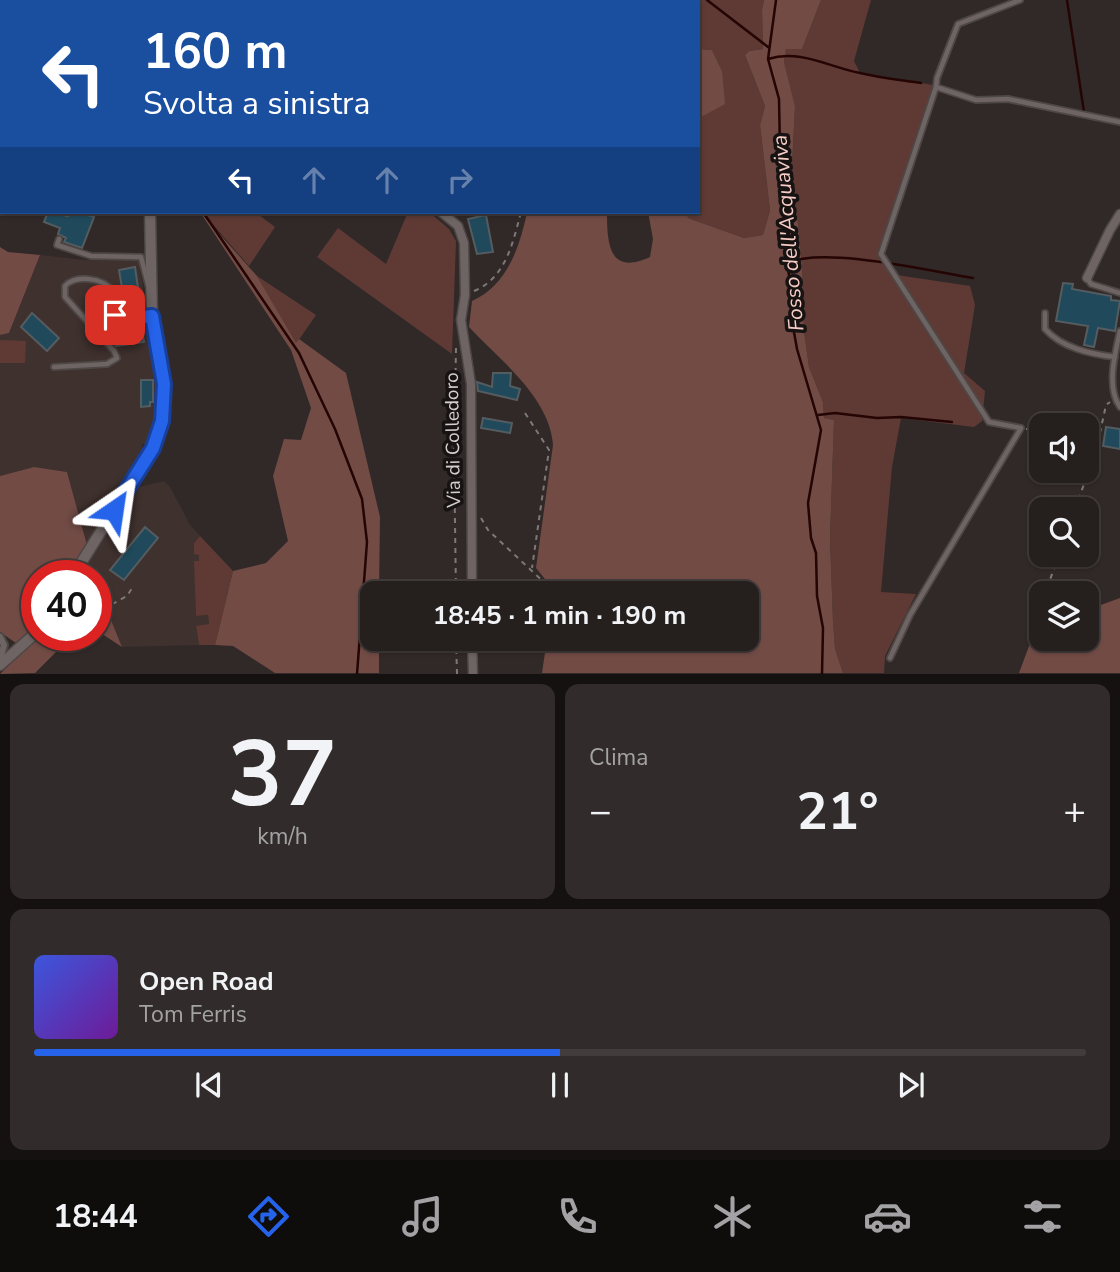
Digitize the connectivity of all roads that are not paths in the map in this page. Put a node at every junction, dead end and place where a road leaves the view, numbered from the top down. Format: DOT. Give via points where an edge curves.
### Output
graph roads {
  1 [pos="1020,0"];
  2 [pos="936,87"];
  3 [pos="1120,122"];
  4 [pos="150,214"];
  5 [pos="443,214"];
  6 [pos="1120,214"];
  7 [pos="59,239"];
  8 [pos="1087,278"];
  9 [pos="151,292"];
  10 [pos="1120,293"];
  11 [pos="1045,313"];
  12 [pos="152,316"];
  13 [pos="1120,331"];
  14 [pos="1115,357"];
  15 [pos="54,367"];
  16 [pos="1120,407"];
  17 [pos="83,560"];
  18 [pos="472,581"];
  19 [pos="0,637"];
  20 [pos="21,646"];
  21 [pos="472,651"];
  22 [pos="1,656"];
  23 [pos="890,658"];
  24 [pos="0,665"];
  25 [pos="473,674"];
  1 -- 2 [label="lane" via="958,24"];
  2 -- 3 [label="lane" via="976,100 1008,99"];
  2 -- 23 [label="lane" via="881,254 989,422 1021,428 909,615"];
  4 -- 9 [label="street"];
  5 -- 18 [label="street, Via di Colledoro" via="462,233 465,295 461,320 471,384"];
  6 -- 8 [label="street"];
  7 -- 9 [label="lane" via="57,245 85,255 141,257"];
  8 -- 10 [label="lane" via="1091,284"];
  9 -- 12 [label="street"];
  11 -- 14 [label="lane" via="1045,329 1052,337 1073,348"];
  12 -- 15 [label="lane" via="121,320 114,311 113,291 106,284 70,281 65,297 117,358 111,363"];
  12 -- 17 [label="street" via="164,390 159,433"];
  13 -- 14 [label="lane"];
  14 -- 16 [label="lane" via="1114,399"];
  19 -- 22 [label="street" via="4,645"];
  20 -- 24 [label="street"];
  21 -- 25 [label="street"];
}
